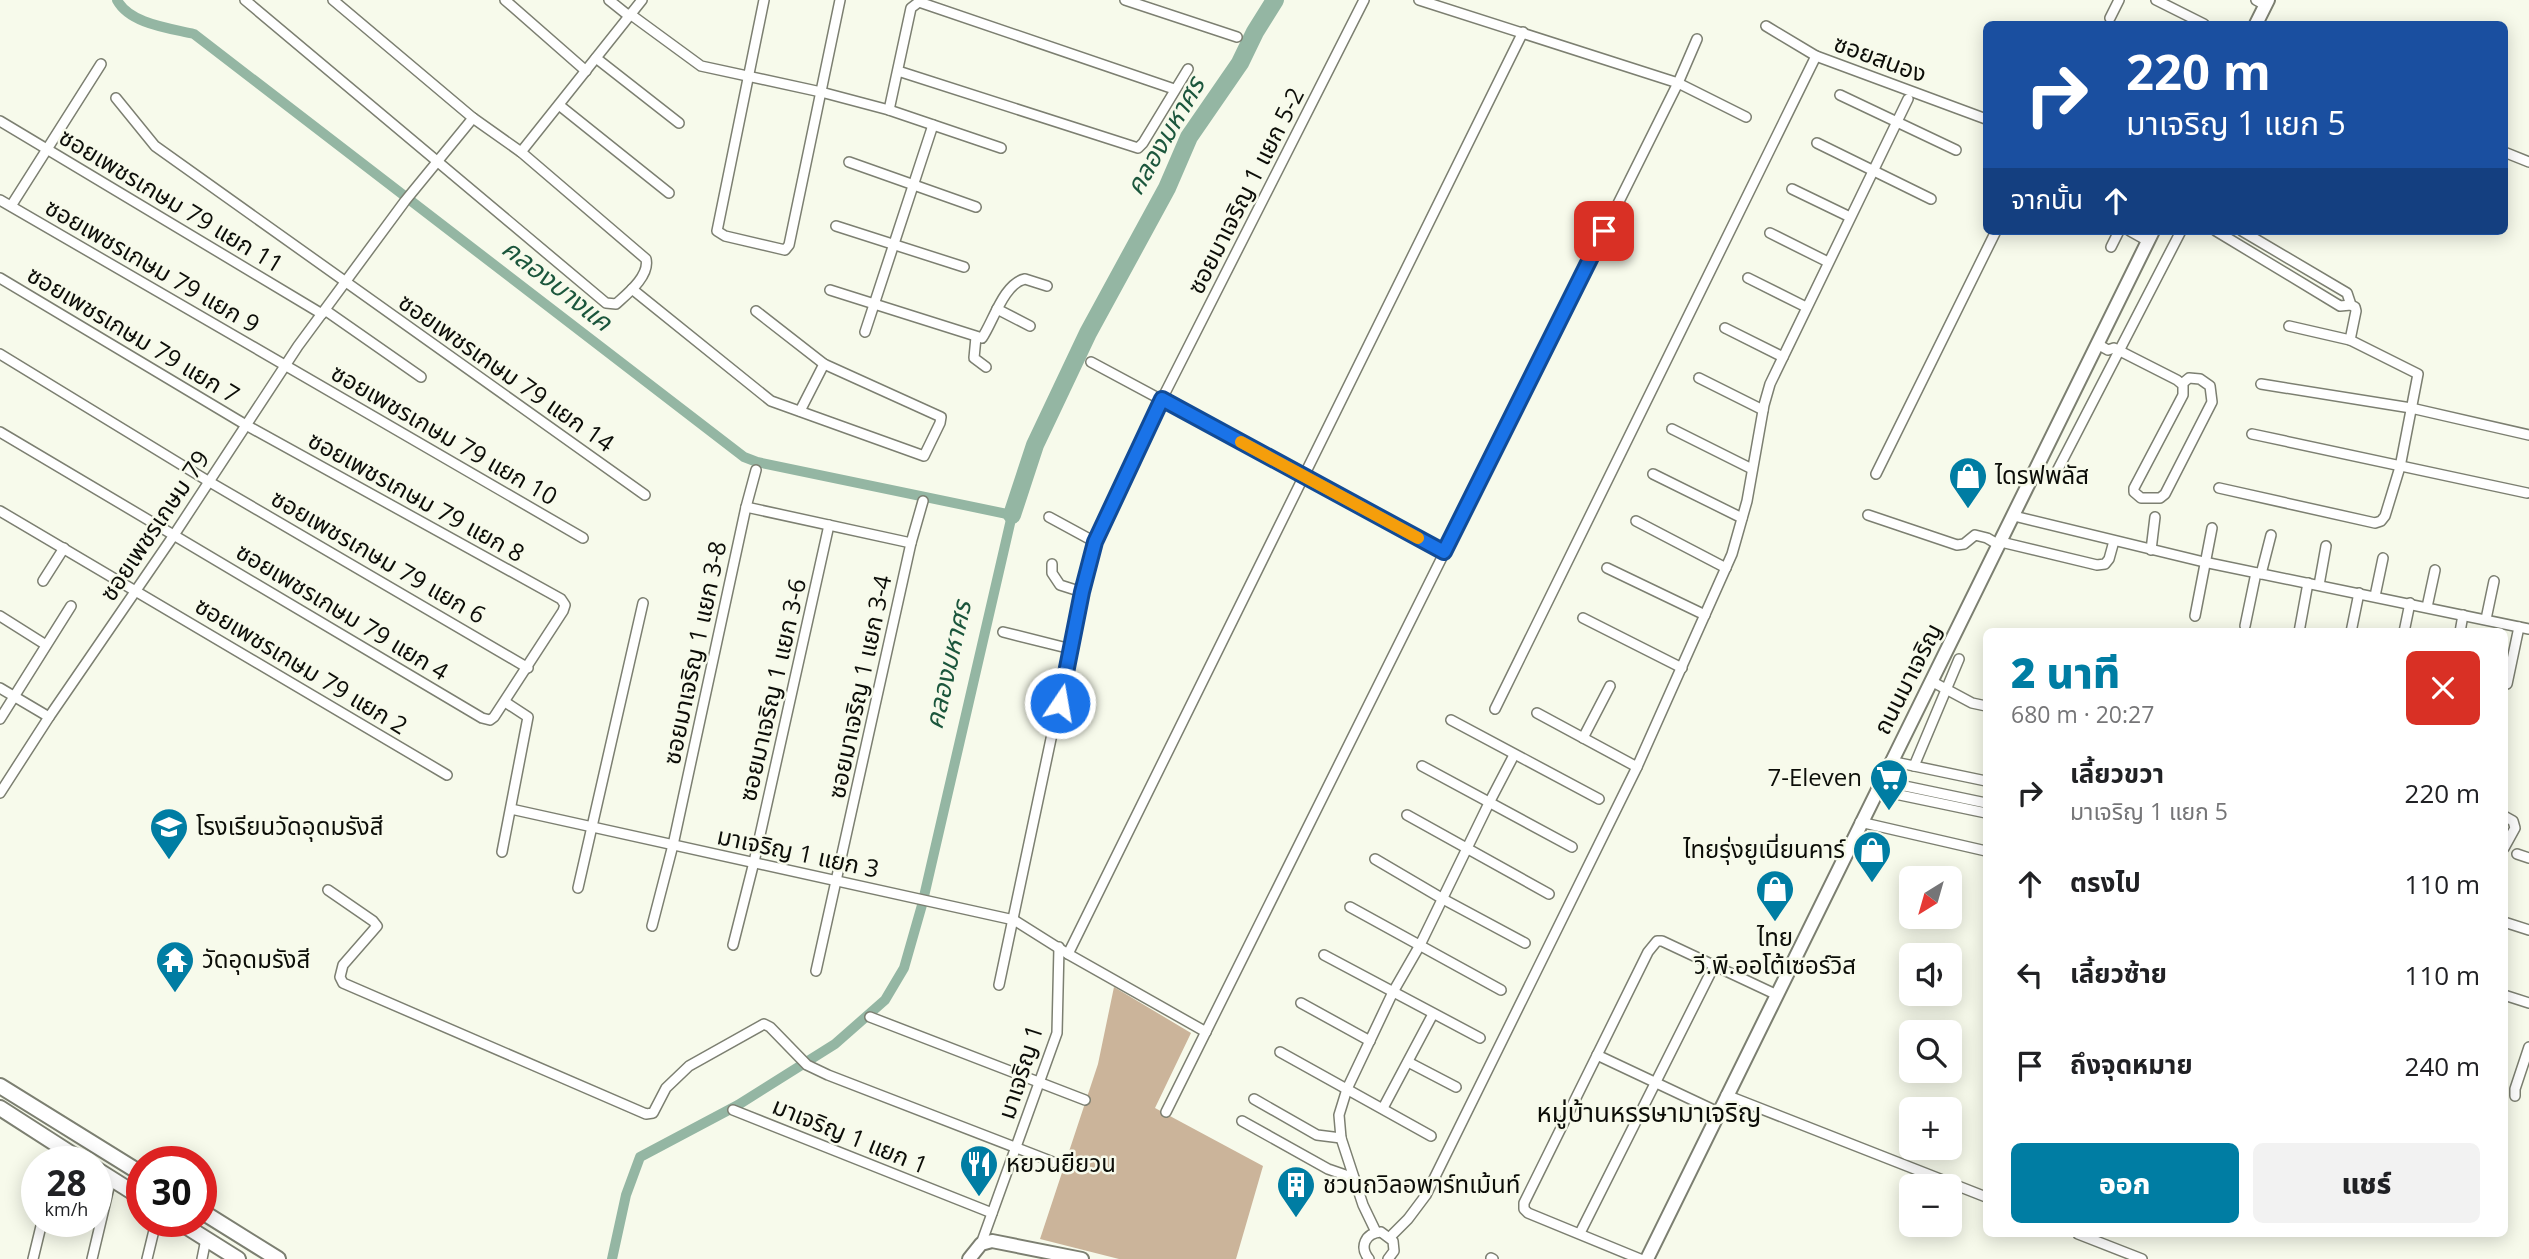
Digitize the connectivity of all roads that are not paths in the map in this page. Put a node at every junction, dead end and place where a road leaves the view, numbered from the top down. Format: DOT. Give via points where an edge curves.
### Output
graph roads {
  1 [pos="245,0"];
  2 [pos="333,0"];
  3 [pos="505,0"];
  4 [pos="609,0"];
  5 [pos="642,0"];
  6 [pos="764,0"];
  7 [pos="841,0"];
  8 [pos="1125,0"];
  9 [pos="1364,0"];
  10 [pos="1419,0"];
  11 [pos="2119,0"];
  12 [pos="2156,0"];
  13 [pos="2263,2"];
  14 [pos="630,15"];
  15 [pos="2110,18"];
  16 [pos="2198,21"];
  17 [pos="2257,21"];
  18 [pos="1766,26"];
  19 [pos="1522,32"];
  20 [pos="1237,37"];
  21 [pos="1697,39"];
  22 [pos="1816,56"];
  23 [pos="596,58"];
  24 [pos="101,64"];
  25 [pos="1188,69"];
  26 [pos="586,71"];
  27 [pos="898,71"];
  28 [pos="749,76"];
  29 [pos="1678,83"];
  30 [pos="1174,89"];
  31 [pos="821,92"];
  32 [pos="1840,95"];
  33 [pos="116,98"];
  34 [pos="1908,99"];
  35 [pos="559,105"];
  36 [pos="889,110"];
  37 [pos="1746,117"];
  38 [pos="473,118"];
  39 [pos="1983,118"];
  40 [pos="1897,120"];
  41 [pos="0,121"];
  42 [pos="679,123"];
  43 [pos="933,125"];
  44 [pos="1817,143"];
  45 [pos="46,148"];
  46 [pos="1001,148"];
  47 [pos="1956,150"];
  48 [pos="521,152"];
  49 [pos="2508,154"];
  50 [pos="438,162"];
  51 [pos="849,162"];
  52 [pos="2529,162"];
  53 [pos="1873,170"];
  54 [pos="914,187"];
  55 [pos="1792,188"];
  56 [pos="669,193"];
  57 [pos="1931,199"];
  58 [pos="0,200"];
  59 [pos="11,206"];
  60 [pos="976,207"];
  61 [pos="1850,217"];
  62 [pos="835,226"];
  63 [pos="1770,233"];
  64 [pos="1994,235"];
  65 [pos="2117,235"];
  66 [pos="2179,235"];
  67 [pos="2224,235"];
  68 [pos="2249,235"];
  69 [pos="2150,236"];
  70 [pos="895,246"];
  71 [pos="2111,247"];
  72 [pos="1828,262"];
  73 [pos="964,267"];
  74 [pos="0,278"];
  75 [pos="1748,278"];
  76 [pos="345,283"];
  77 [pos="1047,286"];
  78 [pos="632,289"];
  79 [pos="830,290"];
  80 [pos="2351,304"];
  81 [pos="875,305"];
  82 [pos="1806,307"];
  83 [pos="997,309"];
  84 [pos="755,311"];
  85 [pos="323,312"];
  86 [pos="1030,326"];
  87 [pos="2289,326"];
  88 [pos="1725,328"];
  89 [pos="865,332"];
  90 [pos="976,337"];
  91 [pos="2102,340"];
  92 [pos="2350,340"];
  93 [pos="2117,350"];
  94 [pos="0,354"];
  95 [pos="1783,357"];
  96 [pos="1091,362"];
  97 [pos="824,364"];
  98 [pos="285,366"];
  99 [pos="986,367"];
  100 [pos="421,377"];
  101 [pos="1699,378"];
  102 [pos="2183,383"];
  103 [pos="2261,384"];
  104 [pos="1162,399"];
  105 [pos="2412,408"];
  106 [pos="1763,410"];
  107 [pos="800,411"];
  108 [pos="246,425"];
  109 [pos="1672,429"];
  110 [pos="0,432"];
  111 [pos="2252,434"];
  112 [pos="2529,435"];
  113 [pos="2400,467"];
  114 [pos="1752,469"];
  115 [pos="756,470"];
  116 [pos="2057,471"];
  117 [pos="1653,474"];
  118 [pos="1876,474"];
  119 [pos="1304,476"];
  120 [pos="208,481"];
  121 [pos="2219,488"];
  122 [pos="2527,493"];
  123 [pos="645,495"];
  124 [pos="923,501"];
  125 [pos="746,507"];
  126 [pos="0,511"];
  127 [pos="1868,515"];
  128 [pos="2014,516"];
  129 [pos="1049,517"];
  130 [pos="2155,517"];
  131 [pos="1742,518"];
  132 [pos="1636,521"];
  133 [pos="829,525"];
  134 [pos="2212,528"];
  135 [pos="174,535"];
  136 [pos="2271,535"];
  137 [pos="583,538"];
  138 [pos="2114,541"];
  139 [pos="1095,542"];
  140 [pos="911,543"];
  141 [pos="2000,544"];
  142 [pos="2326,546"];
  143 [pos="64,548"];
  144 [pos="2151,550"];
  145 [pos="1444,552"];
  146 [pos="2383,558"];
  147 [pos="2204,562"];
  148 [pos="1052,564"];
  149 [pos="1608,568"];
  150 [pos="1726,568"];
  151 [pos="2435,570"];
  152 [pos="2258,573"];
  153 [pos="43,581"];
  154 [pos="2494,581"];
  155 [pos="2308,583"];
  156 [pos="2319,585"];
  157 [pos="136,589"];
  158 [pos="1082,592"];
  159 [pos="2358,593"];
  160 [pos="2375,596"];
  161 [pos="643,603"];
  162 [pos="2410,603"];
  163 [pos="71,606"];
  164 [pos="2427,607"];
  165 [pos="1706,615"];
  166 [pos="2463,615"];
  167 [pos="0,616"];
  168 [pos="2195,616"];
  169 [pos="1583,618"];
  170 [pos="2486,620"];
  171 [pos="2245,626"];
  172 [pos="2300,628"];
  173 [pos="2352,628"];
  174 [pos="2405,628"];
  175 [pos="2461,628"];
  176 [pos="2524,628"];
  177 [pos="1003,632"];
  178 [pos="46,645"];
  179 [pos="1071,649"];
  180 [pos="1959,659"];
  181 [pos="528,667"];
  182 [pos="1682,668"];
  183 [pos="1931,681"];
  184 [pos="2508,681"];
  185 [pos="1610,686"];
  186 [pos="0,688"];
  187 [pos="1944,690"];
  188 [pos="14,697"];
  189 [pos="505,702"];
  190 [pos="1983,705"];
  191 [pos="1494,709"];
  192 [pos="1537,713"];
  193 [pos="48,717"];
  194 [pos="0,719"];
  195 [pos="1451,720"];
  196 [pos="1583,738"];
  197 [pos="1514,755"];
  198 [pos="1890,761"];
  199 [pos="1914,765"];
  200 [pos="1422,766"];
  201 [pos="1637,767"];
  202 [pos="447,775"];
  203 [pos="1983,780"];
  204 [pos="1879,786"];
  205 [pos="0,793"];
  206 [pos="1599,799"];
  207 [pos="1489,803"];
  208 [pos="1983,803"];
  209 [pos="511,809"];
  210 [pos="1983,812"];
  211 [pos="1407,816"];
  212 [pos="2508,818"];
  213 [pos="1860,822"];
  214 [pos="592,827"];
  215 [pos="2508,841"];
  216 [pos="673,845"];
  217 [pos="1572,847"];
  218 [pos="1466,850"];
  219 [pos="1983,850"];
  220 [pos="502,852"];
  221 [pos="2517,854"];
  222 [pos="2529,858"];
  223 [pos="1375,859"];
  224 [pos="754,862"];
  225 [pos="837,881"];
  226 [pos="578,888"];
  227 [pos="328,890"];
  228 [pos="1549,894"];
  229 [pos="1443,899"];
  230 [pos="1350,907"];
  231 [pos="1014,920"];
  232 [pos="2508,923"];
  233 [pos="652,926"];
  234 [pos="2529,930"];
  235 [pos="1525,943"];
  236 [pos="733,945"];
  237 [pos="1420,945"];
  238 [pos="1059,947"];
  239 [pos="1068,954"];
  240 [pos="1324,955"];
  241 [pos="1714,965"];
  242 [pos="816,971"];
  243 [pos="999,985"];
  244 [pos="1501,990"];
  245 [pos="1393,992"];
  246 [pos="1775,994"];
  247 [pos="2508,996"];
  248 [pos="1301,1003"];
  249 [pos="2529,1003"];
  250 [pos="1433,1014"];
  251 [pos="870,1017"];
  252 [pos="1206,1032"];
  253 [pos="1480,1038"];
  254 [pos="1370,1041"];
  255 [pos="2529,1046"];
  256 [pos="1280,1052"];
  257 [pos="1597,1055"];
  258 [pos="1408,1062"];
  259 [pos="1655,1083"];
  260 [pos="1039,1084"];
  261 [pos="0,1086"];
  262 [pos="1455,1087"];
  263 [pos="1347,1089"];
  264 [pos="1726,1094"];
  265 [pos="2515,1096"];
  266 [pos="1254,1099"];
  267 [pos="1085,1100"];
  268 [pos="0,1108"];
  269 [pos="1383,1108"];
  270 [pos="733,1110"];
  271 [pos="1166,1112"];
  272 [pos="1718,1112"];
  273 [pos="1242,1121"];
  274 [pos="1431,1136"];
  275 [pos="1341,1138"];
  276 [pos="58,1146"];
  277 [pos="1016,1148"];
  278 [pos="126,1164"];
  279 [pos="1066,1167"];
  280 [pos="1354,1178"];
  281 [pos="1983,1196"];
  282 [pos="992,1213"];
  283 [pos="217,1221"];
  284 [pos="1376,1232"];
  285 [pos="1580,1233"];
  286 [pos="38,1237"];
  287 [pos="97,1237"];
  288 [pos="152,1237"];
  289 [pos="203,1237"];
  290 [pos="1390,1237"];
  291 [pos="2086,1237"];
  292 [pos="206,1239"];
  293 [pos="981,1244"];
  294 [pos="33,1259"];
  295 [pos="92,1259"];
  296 [pos="147,1259"];
  297 [pos="202,1259"];
  298 [pos="239,1259"];
  299 [pos="278,1259"];
  300 [pos="969,1259"];
  301 [pos="1082,1259"];
  302 [pos="1369,1259"];
  303 [pos="1388,1259"];
  304 [pos="1640,1259"];
  305 [pos="1647,1259"];
  306 [pos="2142,1259"];
  1 -- 50 [label="street"];
  2 -- 38 [label="street"];
  3 -- 26 [label="street"];
  4 -- 14 [label="street"];
  5 -- 14 [label="street"];
  6 -- 28 [label="street"];
  7 -- 31 [label="street"];
  8 -- 20 [label="street"];
  9 -- 104 [label="street, ซอยมาเจริญ 1 แยก 5-2"];
  10 -- 19 [label="street"];
  11 -- 15 [label="street"];
  12 -- 16 [label="street"];
  13 -- 17 [label="main road"];
  14 -- 23 [label="street"];
  14 -- 28 [label="street" via="701,66"];
  18 -- 22 [label="street, ซอยสนอง"];
  19 -- 29 [label="street"];
  19 -- 119 [label="street"];
  21 -- 29 [label="street"];
  22 -- 39 [label="street, ซอยสนอง"];
  22 -- 191 [label="street"];
  23 -- 26 [label="street"];
  23 -- 42 [label="street"];
  24 -- 45 [label="street"];
  25 -- 30 [label="street"];
  26 -- 35 [label="street"];
  27 -- 30 [label="street" via="1135,148 1143,143"];
  27 -- 30 [label="street" via="911,8 919,2"];
  27 -- 36 [label="street"];
  28 -- 31 [label="street"];
  28 -- 31 [label="street" via="716,231 785,250"];
  29 -- 37 [label="street"];
  29 -- 145 [label="street"];
  31 -- 36 [label="street"];
  32 -- 40 [label="street"];
  33 -- 76 [label="street, ซอยเพชรเกษม 79 แยก 14" via="155,146"];
  34 -- 40 [label="street"];
  35 -- 48 [label="street"];
  35 -- 56 [label="street"];
  36 -- 43 [label="street"];
  38 -- 48 [label="street"];
  38 -- 50 [label="street"];
  40 -- 47 [label="street"];
  40 -- 53 [label="street"];
  41 -- 45 [label="street, ซอยเพชรเกษม 79 แยก 11"];
  43 -- 46 [label="street"];
  43 -- 54 [label="street"];
  44 -- 53 [label="street"];
  45 -- 59 [label="street"];
  45 -- 85 [label="street, ซอยเพชรเกษม 79 แยก 11"];
  48 -- 78 [label="street" via="646,259 648,264"];
  49 -- 52 [label="street"];
  50 -- 76 [label="street, ซอยเพชรเกษม 79"];
  50 -- 78 [label="street" via="611,304"];
  51 -- 54 [label="street"];
  53 -- 57 [label="street"];
  53 -- 61 [label="street"];
  54 -- 60 [label="street"];
  54 -- 70 [label="street"];
  55 -- 61 [label="street"];
  58 -- 59 [label="street, ซอยเพชรเกษม 79 แยก 9"];
  59 -- 98 [label="street, ซอยเพชรเกษม 79 แยก 9"];
  61 -- 72 [label="street"];
  62 -- 70 [label="street"];
  63 -- 72 [label="street"];
  64 -- 118 [label="street"];
  65 -- 71 [label="street"];
  66 -- 93 [label="street"];
  67 -- 80 [label="street" via="2340,306"];
  68 -- 80 [label="street" via="2347,293"];
  69 -- 91 [label="main road, ถนนมาเจริญ"];
  70 -- 73 [label="street"];
  70 -- 81 [label="street"];
  72 -- 82 [label="street"];
  74 -- 108 [label="street, ซอยเพชรเกษม 79 แยก 7"];
  75 -- 82 [label="street"];
  76 -- 85 [label="street, ซอยเพชรเกษม 79"];
  76 -- 123 [label="street, ซอยเพชรเกษม 79 แยก 14"];
  77 -- 83 [label="street" via="1021,279"];
  78 -- 107 [label="street" via="771,401"];
  79 -- 81 [label="street"];
  80 -- 92 [label="street" via="2356,311"];
  81 -- 89 [label="street"];
  81 -- 90 [label="street"];
  82 -- 95 [label="street"];
  83 -- 86 [label="street"];
  83 -- 90 [label="street" via="984,336"];
  84 -- 97 [label="street"];
  85 -- 98 [label="street, ซอยเพชรเกษม 79"];
  85 -- 100 [label="street, ซอยเพชรเกษม 79 แยก 11"];
  87 -- 92 [label="street"];
  88 -- 95 [label="street"];
  90 -- 99 [label="street" via="974,358"];
  91 -- 93 [label="street" via="2108,350"];
  91 -- 128 [label="main road, ถนนมาเจริญ"];
  92 -- 105 [label="street" via="2418,374"];
  93 -- 102 [label="street"];
  93 -- 116 [label="street"];
  94 -- 120 [label="street, ซอยเพชรเกษม 79 แยก 6"];
  95 -- 106 [label="street"];
  96 -- 104 [label="street"];
  97 -- 107 [label="street"];
  97 -- 107 [label="street" via="941,417 929,450 918,455"];
  98 -- 108 [label="street, ซอยเพชรเกษม 79"];
  98 -- 137 [label="street, ซอยเพชรเกษม 79 แยก 10"];
  101 -- 106 [label="street"];
  102 -- 102 [label="street" via="2200,379 2210,386 2212,402 2165,494 2141,498 2134,488 2183,395"];
  103 -- 105 [label="street"];
  104 -- 119 [label="street"];
  104 -- 139 [label="street, ซอยมาเจริญ 1 แยก 5-2"];
  105 -- 112 [label="street"];
  105 -- 113 [label="street"];
  106 -- 114 [label="street"];
  108 -- 120 [label="street, ซอยเพชรเกษม 79"];
  108 -- 181 [label="street, ซอยเพชรเกษม 79 แยก 8" via="561,599 563,611"];
  109 -- 114 [label="street"];
  110 -- 135 [label="street, ซอยเพชรเกษม 79 แยก 4"];
  111 -- 113 [label="street"];
  113 -- 121 [label="street" via="2385,516 2375,523"];
  113 -- 122 [label="street"];
  114 -- 131 [label="street"];
  115 -- 125 [label="street, ซอยมาเจริญ 1 แยก 3-8"];
  117 -- 131 [label="street"];
  119 -- 145 [label="street"];
  119 -- 239 [label="street"];
  120 -- 135 [label="street, ซอยเพชรเกษม 79"];
  120 -- 181 [label="street, ซอยเพชรเกษม 79 แยก 6"];
  124 -- 140 [label="street, ซอยมาเจริญ 1 แยก 3-4"];
  125 -- 133 [label="street"];
  125 -- 216 [label="street, ซอยมาเจริญ 1 แยก 3-8"];
  126 -- 143 [label="street, ซอยเพชรเกษม 79 แยก 2"];
  127 -- 141 [label="street" via="1957,545 1975,535"];
  128 -- 138 [label="street"];
  128 -- 141 [label="main road, ถนนมาเจริญ"];
  129 -- 139 [label="street"];
  130 -- 144 [label="street"];
  131 -- 150 [label="street"];
  132 -- 150 [label="street"];
  133 -- 140 [label="street"];
  133 -- 224 [label="street, ซอยมาเจริญ 1 แยก 3-6"];
  134 -- 147 [label="street"];
  135 -- 157 [label="street, ซอยเพชรเกษม 79"];
  135 -- 189 [label="street, ซอยเพชรเกษม 79 แยก 4" via="482,718 490,720"];
  136 -- 152 [label="street"];
  138 -- 141 [label="street" via="2109,559 2097,565"];
  138 -- 144 [label="street"];
  139 -- 158 [label="street, ซอยมาเจริญ 1 แยก 5-2"];
  140 -- 225 [label="street, ซอยมาเจริญ 1 แยก 3-4"];
  141 -- 183 [label="main road, ถนนมาเจริญ"];
  142 -- 156 [label="street"];
  143 -- 153 [label="street"];
  143 -- 157 [label="street, ซอยเพชรเกษม 79 แยก 2"];
  144 -- 147 [label="street"];
  145 -- 252 [label="street"];
  146 -- 160 [label="street"];
  147 -- 152 [label="street"];
  147 -- 168 [label="street"];
  148 -- 158 [label="street" via="1056,582"];
  149 -- 165 [label="street"];
  150 -- 165 [label="street"];
  151 -- 164 [label="street"];
  152 -- 155 [label="street"];
  152 -- 171 [label="street"];
  154 -- 170 [label="street"];
  155 -- 156 [label="street"];
  155 -- 172 [label="street"];
  156 -- 159 [label="street"];
  157 -- 193 [label="street, ซอยเพชรเกษม 79"];
  157 -- 202 [label="street, ซอยเพชรเกษม 79 แยก 2"];
  158 -- 179 [label="street, ซอยมาเจริญ 1 แยก 5-2"];
  159 -- 160 [label="street"];
  159 -- 173 [label="street"];
  160 -- 162 [label="street"];
  161 -- 214 [label="street"];
  162 -- 164 [label="street"];
  162 -- 174 [label="street"];
  163 -- 178 [label="street"];
  164 -- 166 [label="street"];
  165 -- 182 [label="street"];
  166 -- 170 [label="street"];
  166 -- 175 [label="street"];
  167 -- 178 [label="street"];
  169 -- 182 [label="street"];
  170 -- 176 [label="street"];
  176 -- 184 [label="street"];
  177 -- 179 [label="street"];
  178 -- 188 [label="street"];
  179 -- 231 [label="street, ซอยมาเจริญ 1 แยก 5-2"];
  180 -- 187 [label="street"];
  181 -- 189 [label="street"];
  182 -- 201 [label="street"];
  183 -- 187 [label="street"];
  183 -- 198 [label="main road, ถนนมาเจริญ"];
  185 -- 196 [label="street"];
  186 -- 188 [label="street"];
  187 -- 190 [label="street"];
  187 -- 199 [label="street"];
  188 -- 193 [label="street"];
  188 -- 194 [label="street"];
  189 -- 209 [label="street" via="528,717"];
  192 -- 196 [label="street"];
  193 -- 205 [label="street, ซอยเพชรเกษม 79"];
  195 -- 197 [label="street"];
  196 -- 201 [label="street"];
  197 -- 206 [label="street"];
  197 -- 207 [label="street"];
  198 -- 199 [label="street"];
  198 -- 204 [label="main road, ถนนมาเจริญ"];
  199 -- 203 [label="street"];
  200 -- 207 [label="street"];
  201 -- 290 [label="street" via="1426,1195"];
  204 -- 208 [label="street"];
  204 -- 210 [label="street"];
  204 -- 213 [label="main road, ถนนมาเจริญ"];
  207 -- 217 [label="street"];
  207 -- 218 [label="street"];
  209 -- 214 [label="street, มาเจริญ 1 แยก 3"];
  209 -- 220 [label="street"];
  211 -- 218 [label="street"];
  212 -- 215 [label="street" via="2515,828"];
  213 -- 219 [label="street"];
  213 -- 246 [label="main road, ถนนมาเจริญ"];
  214 -- 216 [label="street, มาเจริญ 1 แยก 3"];
  214 -- 226 [label="street"];
  216 -- 224 [label="street, มาเจริญ 1 แยก 3"];
  216 -- 233 [label="street, ซอยมาเจริญ 1 แยก 3-8"];
  218 -- 228 [label="street"];
  218 -- 229 [label="street"];
  221 -- 222 [label="street"];
  223 -- 229 [label="street"];
  224 -- 225 [label="street, มาเจริญ 1 แยก 3"];
  224 -- 236 [label="street, ซอยมาเจริญ 1 แยก 3-6"];
  225 -- 231 [label="street, มาเจริญ 1 แยก 3"];
  225 -- 242 [label="street, ซอยมาเจริญ 1 แยก 3-4"];
  227 -- 277 [label="street" via="377,926 343,965 343,983 646,1114 653,1113 666,1088 689,1066 759,1025 770,1027 807,1064 828,1075"];
  229 -- 235 [label="street"];
  229 -- 237 [label="street"];
  230 -- 237 [label="street"];
  231 -- 238 [label="street, มาเจริญ 1 แยก 3"];
  231 -- 243 [label="street, ซอยมาเจริญ 1 แยก 5-2"];
  232 -- 234 [label="street"];
  237 -- 244 [label="street"];
  237 -- 245 [label="street"];
  238 -- 239 [label="street, มาเจริญ 1 แยก 3"];
  238 -- 260 [label="street, มาเจริญ 1" via="1057,1033"];
  239 -- 252 [label="street, มาเจริญ 1 แยก 3"];
  240 -- 245 [label="street"];
  241 -- 246 [label="street"];
  241 -- 257 [label="street" via="1657,941"];
  241 -- 259 [label="street"];
  245 -- 250 [label="street"];
  245 -- 254 [label="street"];
  246 -- 264 [label="main road, ถนนมาเจริญ"];
  247 -- 249 [label="street"];
  248 -- 254 [label="street"];
  250 -- 253 [label="street"];
  250 -- 258 [label="street"];
  251 -- 260 [label="street"];
  252 -- 271 [label="street"];
  254 -- 263 [label="street"];
  255 -- 265 [label="street"];
  256 -- 263 [label="street"];
  257 -- 259 [label="street"];
  257 -- 285 [label="street" via="1524,1203 1528,1213"];
  258 -- 262 [label="street"];
  258 -- 269 [label="street"];
  259 -- 272 [label="street"];
  259 -- 285 [label="street"];
  260 -- 267 [label="street"];
  260 -- 277 [label="street, มาเจริญ 1"];
  261 -- 278 [label="main road"];
  263 -- 269 [label="street"];
  263 -- 275 [label="street" via="1339,1115"];
  264 -- 272 [label="main road, ถนนมาเจริญ"];
  264 -- 281 [label="street"];
  266 -- 275 [label="street" via="1317,1135"];
  268 -- 276 [label="main road"];
  269 -- 274 [label="street"];
  270 -- 282 [label="street, มาเจริญ 1 แยก 1"];
  272 -- 305 [label="main road, ถนนมาเจริญ"];
  273 -- 280 [label="street" via="1328,1170"];
  275 -- 280 [label="street"];
  277 -- 279 [label="street"];
  277 -- 282 [label="street, มาเจริญ 1"];
  280 -- 284 [label="street"];
  282 -- 293 [label="street, มาเจริญ 1"];
  283 -- 299 [label="main road"];
  284 -- 290 [label="street"];
  284 -- 302 [label="street" via="1365,1241"];
  285 -- 304 [label="street"];
  286 -- 294 [label="street"];
  287 -- 295 [label="street"];
  288 -- 296 [label="street"];
  289 -- 292 [label="main road"];
  290 -- 303 [label="street" via="1394,1246"];
  291 -- 306 [label="street"];
  292 -- 297 [label="street"];
  292 -- 298 [label="main road"];
  293 -- 300 [label="main road"];
  293 -- 301 [label="main road" via="992,1241"];
}
